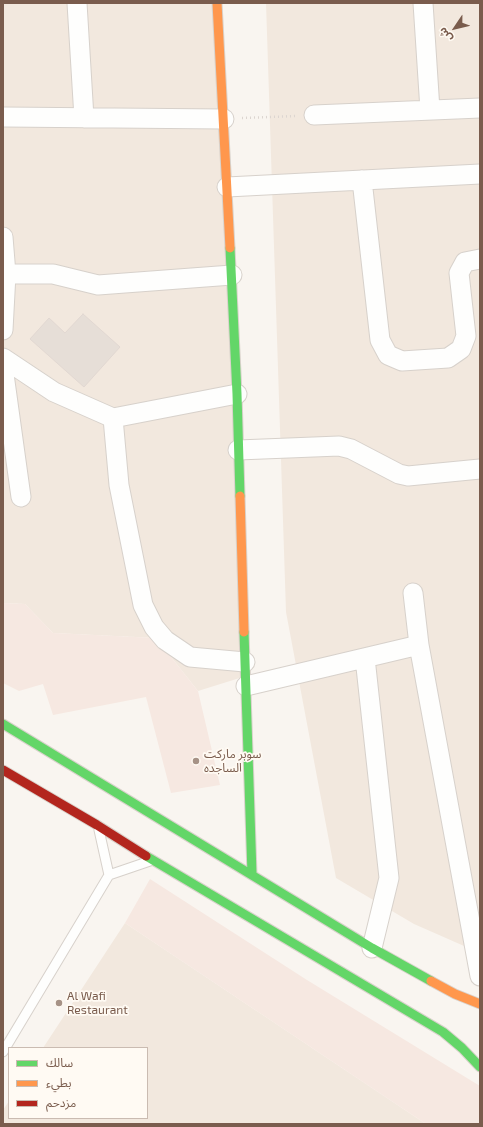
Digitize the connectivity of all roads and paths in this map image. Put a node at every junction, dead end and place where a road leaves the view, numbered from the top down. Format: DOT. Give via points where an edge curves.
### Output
graph roads {
  1 [pos="77,3"];
  2 [pos="217,3"];
  3 [pos="423,3"];
  4 [pos="480,108"];
  5 [pos="430,110"];
  6 [pos="314,115"];
  7 [pos="3,117"];
  8 [pos="84,118"];
  9 [pos="224,119"];
  10 [pos="480,174"];
  11 [pos="362,180"];
  12 [pos="227,187"];
  13 [pos="3,237"];
  14 [pos="480,259"];
  15 [pos="4,274"];
  16 [pos="232,275"];
  17 [pos="3,330"];
  18 [pos="3,358"];
  19 [pos="3,367"];
  20 [pos="237,394"];
  21 [pos="113,418"];
  22 [pos="238,450"];
  23 [pos="480,469"];
  24 [pos="21,497"];
  25 [pos="413,593"];
  26 [pos="419,645"];
  27 [pos="365,658"];
  28 [pos="245,662"];
  29 [pos="246,686"];
  30 [pos="3,724"];
  31 [pos="3,770"];
  32 [pos="98,825"];
  33 [pos="153,860"];
  34 [pos="252,874"];
  35 [pos="108,875"];
  36 [pos="372,948"];
  37 [pos="480,976"];
  38 [pos="480,1004"];
  39 [pos="3,1052"];
  40 [pos="480,1067"];
  1 -- 8 [label="street"];
  2 -- 9 [label="main road"];
  3 -- 5 [label="street"];
  4 -- 5 [label="street"];
  5 -- 6 [label="street"];
  6 -- 9 [label="path"];
  7 -- 8 [label="street"];
  8 -- 9 [label="street"];
  9 -- 12 [label="main road"];
  10 -- 11 [label="street"];
  11 -- 12 [label="street"];
  11 -- 14 [label="street" via="380,340 388,355 402,361 448,358 462,349 466,336 459,273 465,262"];
  12 -- 16 [label="main road"];
  13 -- 15 [label="street"];
  15 -- 16 [label="street" via="53,274 98,285"];
  15 -- 17 [label="street"];
  16 -- 20 [label="main road"];
  18 -- 21 [label="street" via="54,392"];
  19 -- 24 [label="street"];
  20 -- 21 [label="street"];
  20 -- 22 [label="main road"];
  21 -- 28 [label="street" via="120,492 143,605 154,627 165,640 190,657"];
  22 -- 23 [label="street" via="339,446 351,449 399,474 408,476"];
  22 -- 28 [label="main road"];
  25 -- 26 [label="street"];
  26 -- 27 [label="street"];
  26 -- 37 [label="street"];
  27 -- 29 [label="street"];
  27 -- 36 [label="street" via="388,878"];
  28 -- 29 [label="main road"];
  29 -- 34 [label="main road"];
  30 -- 34 [label="main road"];
  31 -- 32 [label="main road"];
  32 -- 33 [label="main road"];
  32 -- 35 [label="lane"];
  33 -- 35 [label="lane"];
  33 -- 40 [label="main road" via="443,1032"];
  34 -- 36 [label="main road"];
  35 -- 39 [label="lane"];
  36 -- 38 [label="main road" via="455,994"];
}
